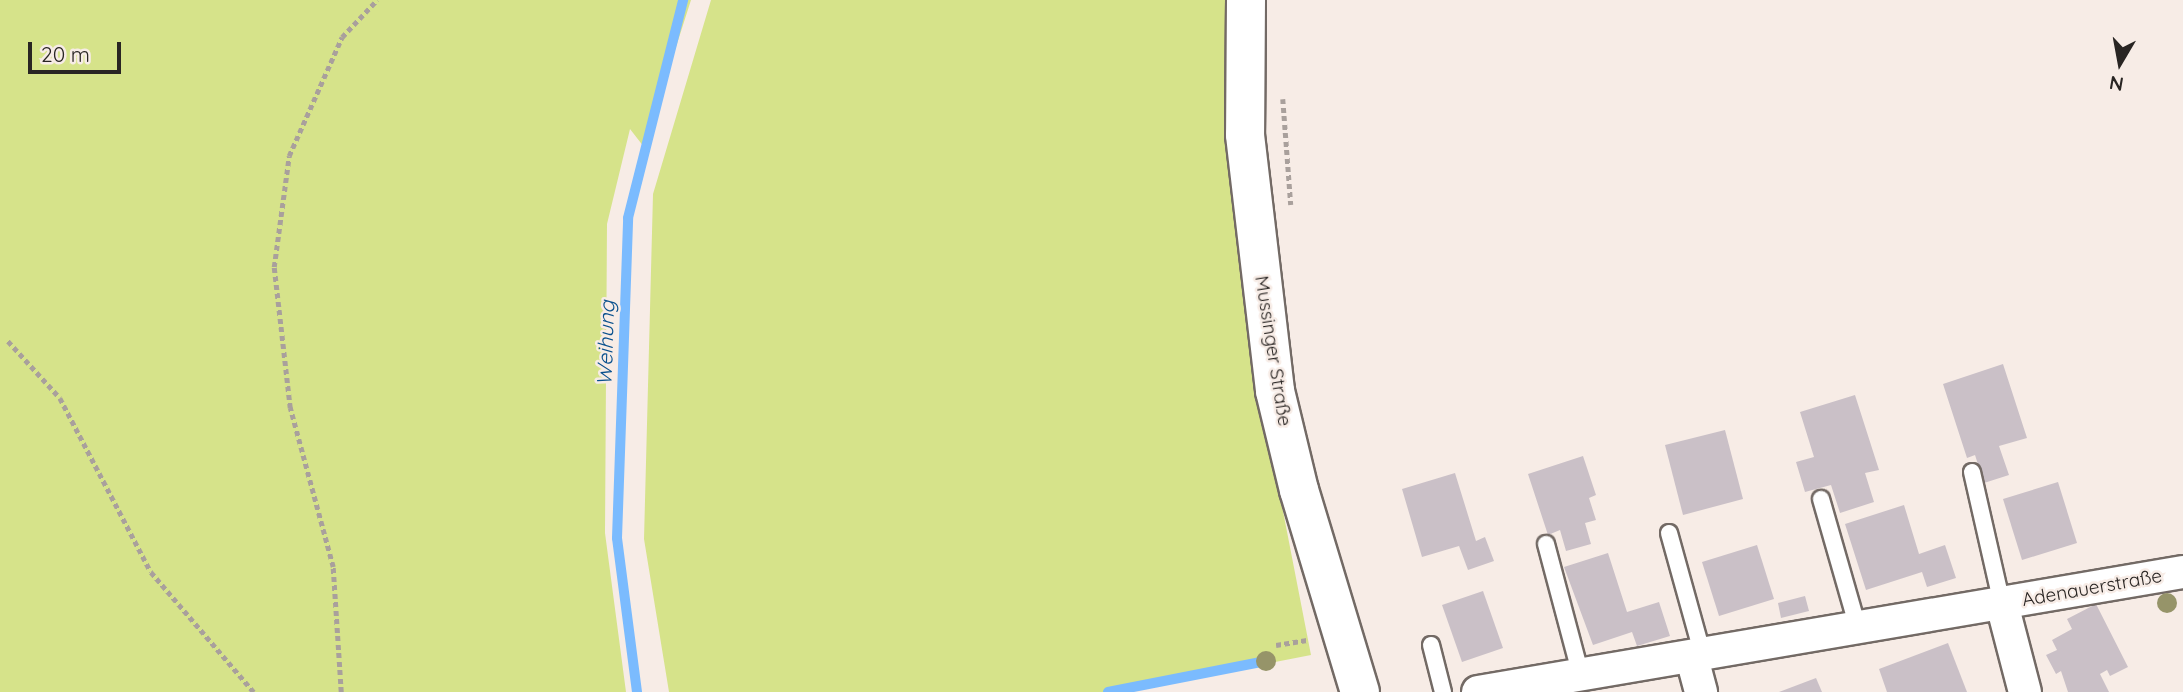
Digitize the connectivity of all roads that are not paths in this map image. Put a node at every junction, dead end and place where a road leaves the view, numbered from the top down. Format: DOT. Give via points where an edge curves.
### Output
graph roads {
  1 [pos="1246,0"];
  2 [pos="1972,472"];
  3 [pos="1821,499"];
  4 [pos="1669,533"];
  5 [pos="1546,544"];
  6 [pos="2183,572"];
  7 [pos="2002,604"];
  8 [pos="1858,628"];
  9 [pos="1431,645"];
  10 [pos="1698,657"];
  11 [pos="1581,676"];
  12 [pos="1360,692"];
  13 [pos="1443,692"];
  14 [pos="1478,692"];
  15 [pos="1701,692"];
  16 [pos="2025,692"];
  1 -- 12 [label="street, Mussinger Straße" via="1245,135 1275,391 1299,490"];
  2 -- 7 [label="lane, Adenauerstraße"];
  3 -- 8 [label="lane"];
  4 -- 10 [label="lane"];
  5 -- 11 [label="lane"];
  6 -- 7 [label="street, Adenauerstraße"];
  7 -- 8 [label="street, Adenauerstraße"];
  7 -- 16 [label="street"];
  8 -- 10 [label="street, Adenauerstraße"];
  9 -- 13 [label="lane"];
  10 -- 11 [label="street, Adenauerstraße"];
  10 -- 15 [label="street"];
  11 -- 14 [label="street, Adenauerstraße"];
}
